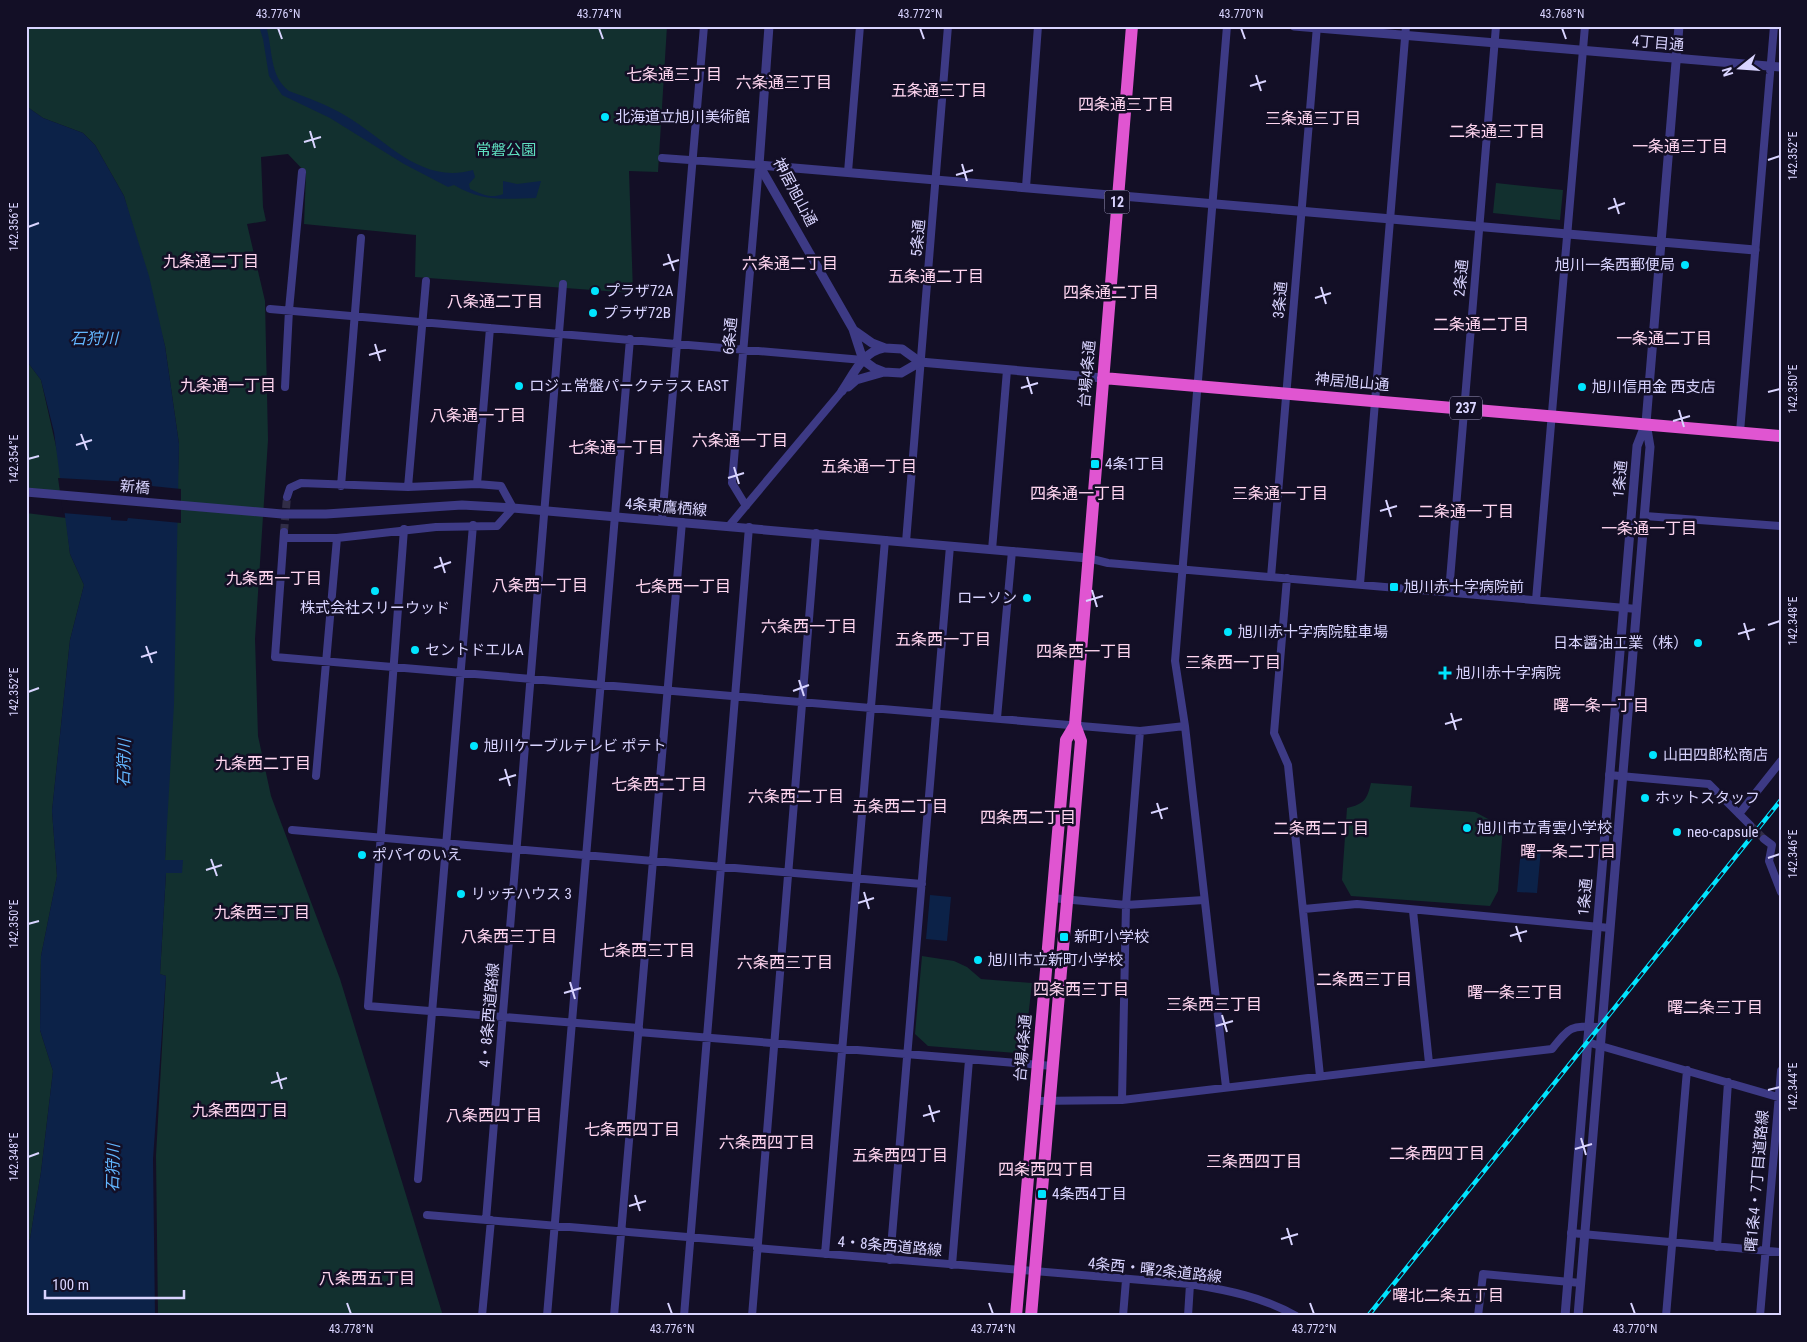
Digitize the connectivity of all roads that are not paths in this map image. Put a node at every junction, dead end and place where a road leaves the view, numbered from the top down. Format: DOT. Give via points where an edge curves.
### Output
graph roads {
  1 [pos="704,26"];
  2 [pos="769,26"];
  3 [pos="860,26"];
  4 [pos="948,26"];
  5 [pos="1038,26"];
  6 [pos="1132,26"];
  7 [pos="1227,26"];
  8 [pos="1294,26"];
  9 [pos="1496,26"];
  10 [pos="1584,26"];
  11 [pos="1679,26"];
  12 [pos="1774,26"];
  13 [pos="1317,27"];
  14 [pos="1405,31"];
  15 [pos="1495,43"];
  16 [pos="1582,50"];
  17 [pos="1676,58"];
  18 [pos="1771,66"];
  19 [pos="1781,67"];
  20 [pos="662,158"];
  21 [pos="693,161"];
  22 [pos="759,165"];
  23 [pos="302,172"];
  24 [pos="848,172"];
  25 [pos="937,180"];
  26 [pos="1026,188"];
  27 [pos="1118,195"];
  28 [pos="1212,204"];
  29 [pos="1302,212"];
  30 [pos="1390,219"];
  31 [pos="1479,227"];
  32 [pos="1567,234"];
  33 [pos="360,238"];
  34 [pos="1661,242"];
  35 [pos="1755,250"];
  36 [pos="426,281"];
  37 [pos="563,284"];
  38 [pos="270,309"];
  39 [pos="289,310"];
  40 [pos="354,315"];
  41 [pos="423,322"];
  42 [pos="490,328"];
  43 [pos="853,329"];
  44 [pos="559,334"];
  45 [pos="630,339"];
  46 [pos="677,343"];
  47 [pos="885,348"];
  48 [pos="743,349"];
  49 [pos="864,360"];
  50 [pos="920,362"];
  51 [pos="1007,370"];
  52 [pos="884,372"];
  53 [pos="1103,378"];
  54 [pos="1197,386"];
  55 [pos="285,387"];
  56 [pos="842,391"];
  57 [pos="1286,392"];
  58 [pos="1375,400"];
  59 [pos="1464,408"];
  60 [pos="1552,415"];
  61 [pos="1646,423"];
  62 [pos="1740,432"];
  63 [pos="1781,436"];
  64 [pos="477,484"];
  65 [pos="341,486"];
  66 [pos="408,487"];
  67 [pos="26,492"];
  68 [pos="287,497"];
  69 [pos="746,506"];
  70 [pos="514,508"];
  71 [pos="242,510"];
  72 [pos="545,510"];
  73 [pos="615,516"];
  74 [pos="1645,516"];
  75 [pos="662,520"];
  76 [pos="682,522"];
  77 [pos="473,526"];
  78 [pos="729,526"];
  79 [pos="1781,526"];
  80 [pos="749,527"];
  81 [pos="404,530"];
  82 [pos="816,534"];
  83 [pos="337,538"];
  84 [pos="886,540"];
  85 [pos="906,542"];
  86 [pos="950,546"];
  87 [pos="992,550"];
  88 [pos="1012,551"];
  89 [pos="1088,558"];
  90 [pos="1182,570"];
  91 [pos="1271,576"];
  92 [pos="1287,578"];
  93 [pos="1360,584"];
  94 [pos="1449,592"];
  95 [pos="1536,600"];
  96 [pos="1623,607"];
  97 [pos="1636,608"];
  98 [pos="325,661"];
  99 [pos="393,667"];
  100 [pos="460,673"];
  101 [pos="531,679"];
  102 [pos="600,685"];
  103 [pos="667,690"];
  104 [pos="735,696"];
  105 [pos="803,702"];
  106 [pos="872,708"];
  107 [pos="937,713"];
  108 [pos="997,718"];
  109 [pos="1075,725"];
  110 [pos="1185,726"];
  111 [pos="1140,730"];
  112 [pos="1781,761"];
  113 [pos="1609,775"];
  114 [pos="316,776"];
  115 [pos="1623,777"];
  116 [pos="1739,814"];
  117 [pos="1750,825"];
  118 [pos="292,830"];
  119 [pos="381,838"];
  120 [pos="1764,839"];
  121 [pos="446,843"];
  122 [pos="517,849"];
  123 [pos="586,855"];
  124 [pos="653,861"];
  125 [pos="721,867"];
  126 [pos="789,873"];
  127 [pos="857,879"];
  128 [pos="922,884"];
  129 [pos="1781,892"];
  130 [pos="1052,898"];
  131 [pos="1067,900"];
  132 [pos="1204,900"];
  133 [pos="1126,905"];
  134 [pos="1304,910"];
  135 [pos="1413,911"];
  136 [pos="1596,928"];
  137 [pos="1610,928"];
  138 [pos="432,1012"];
  139 [pos="503,1017"];
  140 [pos="572,1023"];
  141 [pos="1588,1026"];
  142 [pos="1602,1027"];
  143 [pos="638,1030"];
  144 [pos="707,1037"];
  145 [pos="1587,1042"];
  146 [pos="774,1043"];
  147 [pos="1601,1046"];
  148 [pos="841,1050"];
  149 [pos="908,1055"];
  150 [pos="969,1060"];
  151 [pos="1429,1063"];
  152 [pos="1038,1065"];
  153 [pos="1053,1066"];
  154 [pos="1687,1070"];
  155 [pos="1781,1071"];
  156 [pos="1320,1076"];
  157 [pos="1728,1082"];
  158 [pos="1226,1087"];
  159 [pos="1780,1098"];
  160 [pos="1035,1100"];
  161 [pos="1122,1100"];
  162 [pos="1050,1102"];
  163 [pos="418,1179"];
  164 [pos="427,1215"];
  165 [pos="488,1220"];
  166 [pos="554,1225"];
  167 [pos="621,1231"];
  168 [pos="1572,1233"];
  169 [pos="1585,1234"];
  170 [pos="690,1238"];
  171 [pos="1672,1243"];
  172 [pos="758,1246"];
  173 [pos="1717,1247"];
  174 [pos="1765,1250"];
  175 [pos="1781,1252"];
  176 [pos="825,1254"];
  177 [pos="890,1260"];
  178 [pos="952,1265"];
  179 [pos="1020,1271"];
  180 [pos="1036,1273"];
  181 [pos="1126,1280"];
  182 [pos="1568,1282"];
  183 [pos="1581,1283"];
  184 [pos="1190,1284"];
  185 [pos="482,1316"];
  186 [pos="547,1316"];
  187 [pos="614,1316"];
  188 [pos="684,1316"];
  189 [pos="752,1316"];
  190 [pos="1016,1316"];
  191 [pos="1031,1316"];
  192 [pos="1123,1316"];
  193 [pos="1188,1316"];
  194 [pos="1296,1316"];
  195 [pos="1478,1316"];
  196 [pos="1565,1316"];
  197 [pos="1578,1316"];
  198 [pos="1666,1316"];
  199 [pos="1760,1316"];
  1 -- 21 [label="street"];
  2 -- 22 [label="street, 神居旭山通"];
  3 -- 24 [label="street"];
  4 -- 25 [label="street, 5条通"];
  5 -- 26 [label="street"];
  6 -- 27 [label="highway, 台場4条通 / 12"];
  7 -- 28 [label="street"];
  8 -- 13 [label="street, 4丁目通"];
  9 -- 15 [label="street, 2条通"];
  10 -- 16 [label="street"];
  11 -- 17 [label="street, 1条通"];
  12 -- 18 [label="street"];
  13 -- 14 [label="street, 4丁目通"];
  13 -- 29 [label="street, 3条通"];
  14 -- 15 [label="street, 4丁目通"];
  14 -- 30 [label="street"];
  15 -- 16 [label="street, 4丁目通"];
  15 -- 31 [label="street, 2条通"];
  16 -- 17 [label="street, 4丁目通"];
  16 -- 32 [label="street"];
  17 -- 18 [label="street, 4丁目通"];
  17 -- 34 [label="street, 1条通"];
  18 -- 19 [label="street, 4丁目通"];
  18 -- 35 [label="street"];
  20 -- 21 [label="street"];
  21 -- 22 [label="street"];
  21 -- 46 [label="street"];
  22 -- 24 [label="street"];
  22 -- 43 [label="street, 神居旭山通"];
  22 -- 48 [label="street, 6条通"];
  23 -- 39 [label="street"];
  24 -- 25 [label="street"];
  25 -- 26 [label="street"];
  25 -- 50 [label="street, 5条通"];
  26 -- 27 [label="street"];
  27 -- 28 [label="street"];
  27 -- 53 [label="highway, 台場4条通 / 12"];
  28 -- 29 [label="street"];
  28 -- 54 [label="street"];
  29 -- 30 [label="street"];
  29 -- 57 [label="street, 3条通"];
  30 -- 31 [label="street"];
  30 -- 58 [label="street"];
  31 -- 32 [label="street"];
  31 -- 59 [label="street, 2条通"];
  32 -- 34 [label="street"];
  32 -- 60 [label="street"];
  33 -- 40 [label="street"];
  34 -- 35 [label="street"];
  34 -- 61 [label="street, 1条通"];
  35 -- 62 [label="street"];
  36 -- 41 [label="street"];
  37 -- 44 [label="street, 4・8条西道路線"];
  38 -- 39 [label="street"];
  39 -- 40 [label="street"];
  39 -- 55 [label="street"];
  40 -- 41 [label="street"];
  40 -- 65 [label="street"];
  41 -- 42 [label="street"];
  41 -- 66 [label="street"];
  42 -- 44 [label="street"];
  42 -- 64 [label="street"];
  43 -- 47 [label="street, 神居旭山通" via="859,336"];
  43 -- 49 [label="street, 神居旭山通"];
  44 -- 45 [label="street"];
  44 -- 72 [label="street, 4・8条西道路線"];
  45 -- 46 [label="street"];
  45 -- 73 [label="street"];
  46 -- 48 [label="street"];
  46 -- 75 [label="street"];
  47 -- 49 [label="street" via="874,349"];
  47 -- 50 [label="street, 神居旭山通" via="902,349"];
  48 -- 49 [label="street"];
  48 -- 69 [label="street, 6条通" via="732,483"];
  49 -- 52 [label="street"];
  49 -- 56 [label="street"];
  50 -- 51 [label="street, 神居旭山通"];
  50 -- 52 [label="street" via="901,373"];
  50 -- 85 [label="street, 5条通"];
  51 -- 53 [label="street, 神居旭山通"];
  51 -- 87 [label="street"];
  52 -- 56 [label="street" via="856,380"];
  53 -- 54 [label="highway, 神居旭山通 / 237"];
  53 -- 89 [label="highway, 台場4条通 / 12"];
  54 -- 57 [label="highway, 神居旭山通 / 237"];
  54 -- 90 [label="street"];
  56 -- 69 [label="street"];
  57 -- 58 [label="highway, 神居旭山通 / 237"];
  57 -- 91 [label="street, 3条通"];
  58 -- 59 [label="highway, 神居旭山通 / 237"];
  58 -- 93 [label="street"];
  59 -- 60 [label="highway, 神居旭山通 / 237"];
  59 -- 94 [label="street, 2条通"];
  60 -- 61 [label="highway, 神居旭山通 / 237"];
  60 -- 95 [label="street"];
  61 -- 62 [label="highway, 神居旭山通 / 237"];
  61 -- 74 [label="street, 1条通" via="1650,447"];
  61 -- 96 [label="street, 1条通" via="1637,446"];
  62 -- 63 [label="highway, 神居旭山通 / 237"];
  64 -- 66 [label="street"];
  64 -- 70 [label="street" via="501,486"];
  65 -- 66 [label="street"];
  65 -- 68 [label="street" via="301,483 290,488"];
  67 -- 71 [label="street, 新橋"];
  69 -- 78 [label="street"];
  70 -- 71 [label="street, 4条東鷹栖線" via="462,505 318,514"];
  70 -- 72 [label="street, 4条東鷹栖線"];
  70 -- 77 [label="street" via="497,526"];
  72 -- 73 [label="street, 4条東鷹栖線"];
  72 -- 101 [label="street, 4・8条西道路線"];
  73 -- 75 [label="street, 4条東鷹栖線"];
  73 -- 102 [label="street"];
  74 -- 79 [label="street"];
  74 -- 97 [label="street, 1条通"];
  75 -- 76 [label="street, 4条東鷹栖線"];
  76 -- 78 [label="street, 4条東鷹栖線"];
  76 -- 103 [label="street"];
  77 -- 81 [label="street"];
  77 -- 100 [label="street"];
  78 -- 80 [label="street, 4条東鷹栖線"];
  80 -- 82 [label="street, 4条東鷹栖線"];
  80 -- 104 [label="street"];
  81 -- 83 [label="street"];
  81 -- 99 [label="street"];
  82 -- 84 [label="street, 4条東鷹栖線"];
  82 -- 105 [label="street"];
  83 -- 98 [label="street"];
  83 -- 98 [label="street" via="284,535 275,657"];
  84 -- 85 [label="street, 4条東鷹栖線"];
  84 -- 106 [label="street"];
  85 -- 86 [label="street, 4条東鷹栖線"];
  86 -- 87 [label="street, 4条東鷹栖線"];
  86 -- 107 [label="street"];
  87 -- 88 [label="street, 4条東鷹栖線"];
  88 -- 89 [label="street, 4条東鷹栖線"];
  88 -- 108 [label="street"];
  89 -- 90 [label="street"];
  89 -- 109 [label="highway, 台場4条通 / 12"];
  90 -- 91 [label="street"];
  90 -- 110 [label="street" via="1175,660"];
  91 -- 92 [label="street"];
  92 -- 93 [label="street"];
  92 -- 134 [label="street" via="1274,733 1288,765"];
  93 -- 94 [label="street"];
  94 -- 95 [label="street"];
  95 -- 96 [label="street"];
  96 -- 97 [label="street"];
  96 -- 113 [label="street, 1条通"];
  97 -- 115 [label="street, 1条通"];
  98 -- 99 [label="street"];
  98 -- 114 [label="street"];
  99 -- 100 [label="street"];
  99 -- 119 [label="street"];
  100 -- 101 [label="street"];
  100 -- 121 [label="street"];
  101 -- 102 [label="street"];
  101 -- 122 [label="street, 4・8条西道路線"];
  102 -- 103 [label="street"];
  102 -- 123 [label="street"];
  103 -- 104 [label="street"];
  103 -- 124 [label="street"];
  104 -- 105 [label="street"];
  104 -- 125 [label="street"];
  105 -- 106 [label="street"];
  105 -- 126 [label="street"];
  106 -- 107 [label="street"];
  106 -- 127 [label="street"];
  107 -- 108 [label="street"];
  107 -- 128 [label="street"];
  108 -- 109 [label="street"];
  109 -- 111 [label="street"];
  109 -- 130 [label="highway, 台場4条通 / 12" via="1066,740"];
  109 -- 131 [label="highway, 台場4条通 / 12" via="1081,741"];
  110 -- 111 [label="street"];
  110 -- 132 [label="street"];
  111 -- 133 [label="street"];
  112 -- 116 [label="street"];
  113 -- 115 [label="street"];
  113 -- 136 [label="street, 1条通"];
  115 -- 116 [label="street" via="1710,784"];
  115 -- 137 [label="street, 1条通"];
  116 -- 117 [label="street"];
  118 -- 119 [label="street"];
  119 -- 121 [label="street"];
  119 -- 138 [label="street" via="368,1006"];
  120 -- 129 [label="street" via="1772,845 1769,861"];
  121 -- 122 [label="street"];
  121 -- 138 [label="street"];
  122 -- 123 [label="street"];
  122 -- 139 [label="street, 4・8条西道路線"];
  123 -- 124 [label="street"];
  123 -- 140 [label="street"];
  124 -- 125 [label="street"];
  124 -- 143 [label="street"];
  125 -- 126 [label="street"];
  125 -- 144 [label="street"];
  126 -- 127 [label="street"];
  126 -- 146 [label="street"];
  127 -- 128 [label="street"];
  127 -- 148 [label="street"];
  128 -- 149 [label="street"];
  130 -- 131 [label="street"];
  130 -- 152 [label="highway, 台場4条通 / 12"];
  131 -- 133 [label="street"];
  131 -- 153 [label="highway, 台場4条通 / 12"];
  132 -- 133 [label="street"];
  132 -- 158 [label="street"];
  133 -- 161 [label="street"];
  134 -- 135 [label="street" via="1357,904"];
  134 -- 156 [label="street"];
  135 -- 136 [label="street"];
  135 -- 151 [label="street"];
  136 -- 137 [label="street"];
  136 -- 141 [label="street, 1条通"];
  137 -- 142 [label="street, 1条通"];
  138 -- 139 [label="street"];
  138 -- 163 [label="street"];
  139 -- 140 [label="street"];
  139 -- 165 [label="street, 4・8条西道路線"];
  140 -- 143 [label="street"];
  140 -- 166 [label="street"];
  141 -- 142 [label="street"];
  141 -- 145 [label="street, 1条通"];
  141 -- 151 [label="street" via="1566,1030 1552,1049"];
  142 -- 147 [label="street, 1条通"];
  143 -- 144 [label="street"];
  143 -- 167 [label="street"];
  144 -- 146 [label="street"];
  144 -- 170 [label="street"];
  145 -- 147 [label="street, 曙1条4・7丁目道路線"];
  145 -- 168 [label="street, 1条通"];
  146 -- 148 [label="street"];
  146 -- 172 [label="street"];
  147 -- 154 [label="street, 曙1条4・7丁目道路線"];
  147 -- 169 [label="street, 1条通"];
  148 -- 149 [label="street"];
  148 -- 176 [label="street"];
  149 -- 150 [label="street"];
  149 -- 177 [label="street"];
  150 -- 152 [label="street"];
  150 -- 178 [label="street"];
  151 -- 156 [label="street"];
  152 -- 153 [label="street"];
  152 -- 160 [label="highway, 台場4条通 / 12"];
  153 -- 162 [label="highway, 台場4条通 / 12"];
  154 -- 157 [label="street, 曙1条4・7丁目道路線"];
  154 -- 171 [label="street"];
  155 -- 159 [label="street"];
  156 -- 158 [label="street"];
  157 -- 159 [label="street, 曙1条4・7丁目道路線"];
  157 -- 173 [label="street"];
  158 -- 161 [label="street"];
  159 -- 174 [label="street, 曙1条4・7丁目道路線"];
  160 -- 162 [label="street"];
  160 -- 179 [label="highway, 台場4条通 / 12"];
  161 -- 162 [label="street"];
  162 -- 180 [label="highway, 台場4条通 / 12"];
  164 -- 165 [label="street"];
  165 -- 166 [label="street, 4・8条西道路線"];
  165 -- 185 [label="street"];
  166 -- 167 [label="street, 4・8条西道路線"];
  166 -- 186 [label="street"];
  167 -- 170 [label="street, 4・8条西道路線"];
  167 -- 187 [label="street"];
  168 -- 169 [label="street"];
  168 -- 182 [label="street, 1条通"];
  169 -- 171 [label="street"];
  169 -- 183 [label="street, 1条通"];
  170 -- 172 [label="street, 4・8条西道路線"];
  170 -- 188 [label="street"];
  171 -- 173 [label="street"];
  171 -- 198 [label="street"];
  172 -- 176 [label="street, 4・8条西道路線"];
  172 -- 189 [label="street"];
  173 -- 174 [label="street"];
  174 -- 175 [label="street"];
  174 -- 199 [label="street, 曙1条4・7丁目道路線"];
  176 -- 177 [label="street, 4・8条西道路線"];
  177 -- 178 [label="street, 4・8条西道路線"];
  178 -- 179 [label="street, 4・8条西道路線"];
  179 -- 180 [label="street, 4・8条西道路線"];
  179 -- 190 [label="highway, 台場4条通 / 12"];
  180 -- 181 [label="street, 4条西・曙2条道路線"];
  180 -- 191 [label="highway, 台場4条通 / 12"];
  181 -- 184 [label="street, 4条西・曙2条道路線"];
  181 -- 192 [label="street"];
  182 -- 183 [label="street"];
  182 -- 195 [label="street" via="1483,1274"];
  182 -- 196 [label="street, 1条通"];
  183 -- 197 [label="street, 1条通"];
  184 -- 193 [label="street"];
  184 -- 194 [label="street, 4条西・曙2条道路線" via="1240,1294 1282,1307"];
}
